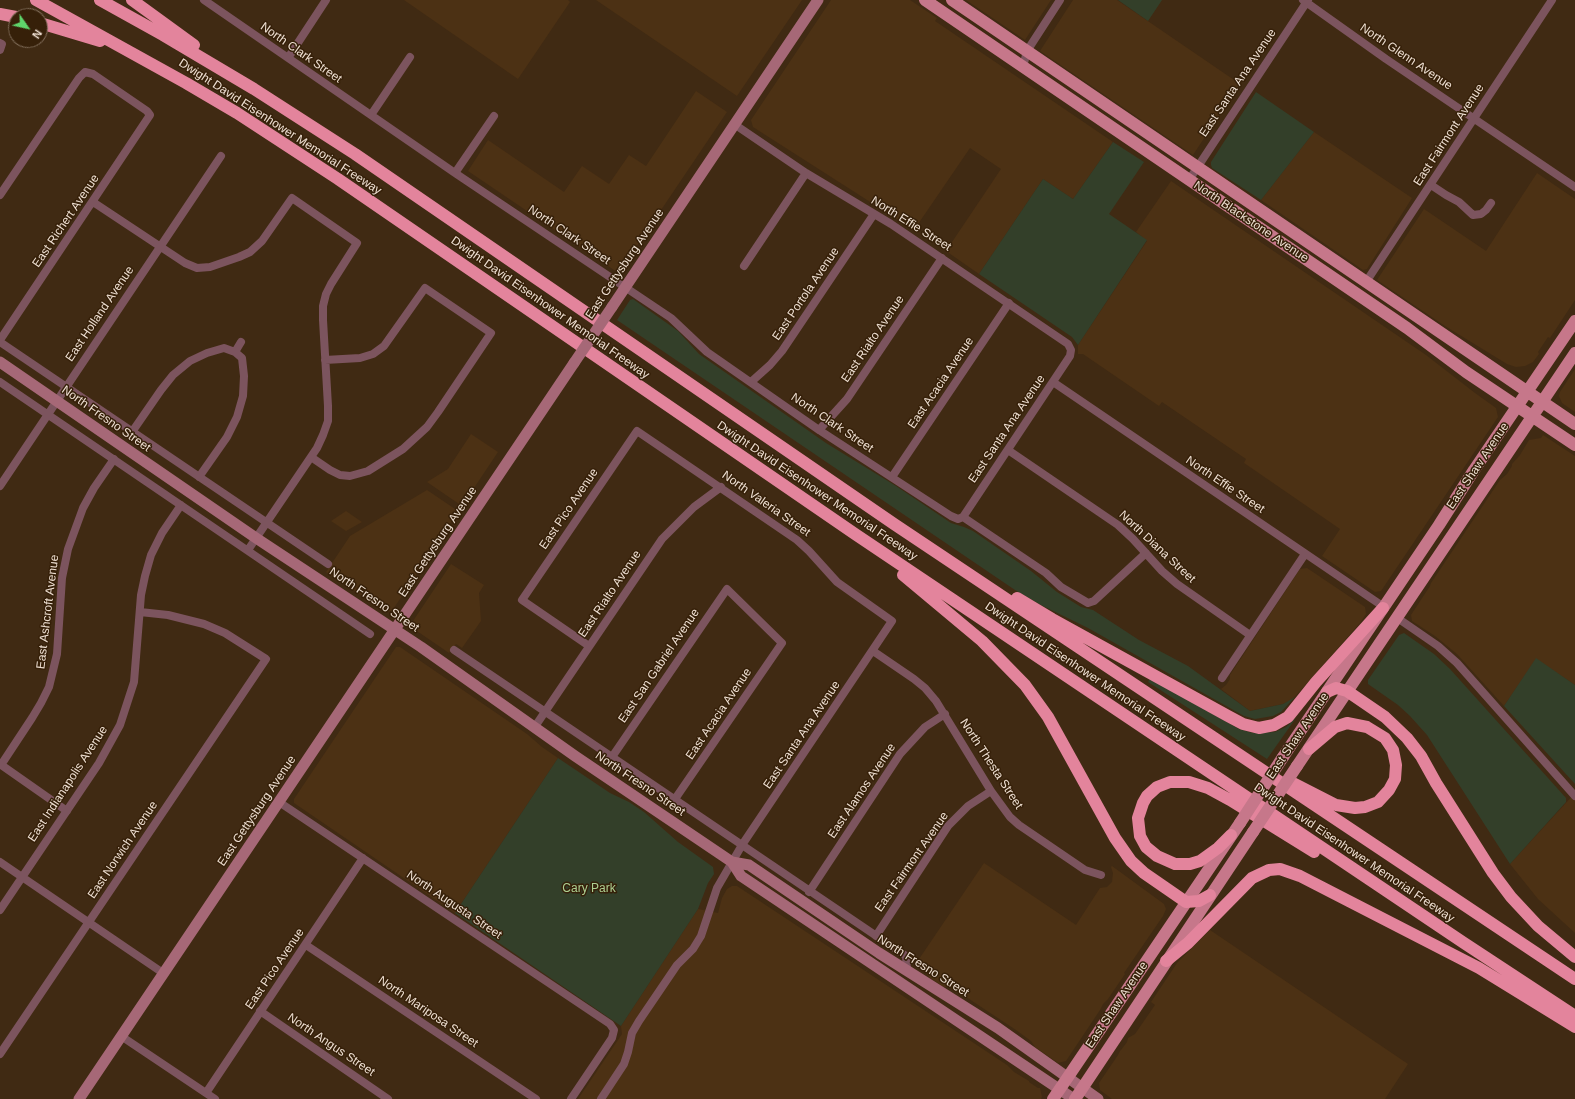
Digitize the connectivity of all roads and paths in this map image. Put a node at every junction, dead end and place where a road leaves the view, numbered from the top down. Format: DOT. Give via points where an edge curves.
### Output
graph roads {
  1 [pos="36,0"];
  2 [pos="100,0"];
  3 [pos="132,0"];
  4 [pos="204,0"];
  5 [pos="326,0"];
  6 [pos="818,0"];
  7 [pos="925,0"];
  8 [pos="952,0"];
  9 [pos="1060,0"];
  10 [pos="1552,0"];
  11 [pos="1306,1"];
  12 [pos="48,25"];
  13 [pos="1027,51"];
  14 [pos="135,54"];
  15 [pos="410,57"];
  16 [pos="288,58"];
  17 [pos="1024,67"];
  18 [pos="254,89"];
  19 [pos="371,115"];
  20 [pos="494,116"];
  21 [pos="1474,118"];
  22 [pos="734,124"];
  23 [pos="221,156"];
  24 [pos="1197,167"];
  25 [pos="455,173"];
  26 [pos="806,173"];
  27 [pos="1189,180"];
  28 [pos="1431,185"];
  29 [pos="1575,187"];
  30 [pos="0,195"];
  31 [pos="93,202"];
  32 [pos="1491,202"];
  33 [pos="874,214"];
  34 [pos="160,247"];
  35 [pos="942,258"];
  36 [pos="1310,262"];
  37 [pos="744,266"];
  38 [pos="1366,282"];
  39 [pos="625,288"];
  40 [pos="1358,295"];
  41 [pos="1009,303"];
  42 [pos="1575,321"];
  43 [pos="1437,330"];
  44 [pos="0,341"];
  45 [pos="241,342"];
  46 [pos="1071,350"];
  47 [pos="234,352"];
  48 [pos="1575,353"];
  49 [pos="325,360"];
  50 [pos="0,362"];
  51 [pos="0,382"];
  52 [pos="751,382"];
  53 [pos="1053,382"];
  54 [pos="66,387"];
  55 [pos="1527,392"];
  56 [pos="56,401"];
  57 [pos="1542,402"];
  58 [pos="1518,407"];
  59 [pos="48,415"];
  60 [pos="1532,417"];
  61 [pos="1575,424"];
  62 [pos="819,430"];
  63 [pos="637,431"];
  64 [pos="132,432"];
  65 [pos="1575,445"];
  66 [pos="1008,450"];
  67 [pos="311,457"];
  68 [pos="114,459"];
  69 [pos="199,477"];
  70 [pos="892,477"];
  71 [pos="0,486"];
  72 [pos="721,487"];
  73 [pos="181,505"];
  74 [pos="960,518"];
  75 [pos="267,523"];
  76 [pos="894,524"];
  77 [pos="855,534"];
  78 [pos="256,538"];
  79 [pos="248,550"];
  80 [pos="1146,553"];
  81 [pos="1305,554"];
  82 [pos="328,564"];
  83 [pos="1411,566"];
  84 [pos="1384,607"];
  85 [pos="140,612"];
  86 [pos="1396,617"];
  87 [pos="892,621"];
  88 [pos="394,630"];
  89 [pos="370,634"];
  90 [pos="1250,635"];
  91 [pos="782,643"];
  92 [pos="589,646"];
  93 [pos="454,650"];
  94 [pos="873,650"];
  95 [pos="1114,673"];
  96 [pos="1222,678"];
  97 [pos="1347,691"];
  98 [pos="1327,692"];
  99 [pos="545,712"];
  100 [pos="945,714"];
  101 [pos="534,728"];
  102 [pos="1309,748"];
  103 [pos="612,757"];
  104 [pos="0,764"];
  105 [pos="991,791"];
  106 [pos="1575,796"];
  107 [pos="675,799"];
  108 [pos="279,802"];
  109 [pos="67,811"];
  110 [pos="1231,835"];
  111 [pos="742,845"];
  112 [pos="364,858"];
  113 [pos="0,862"];
  114 [pos="732,862"];
  115 [pos="1101,875"];
  116 [pos="22,877"];
  117 [pos="809,892"];
  118 [pos="1210,895"];
  119 [pos="1186,902"];
  120 [pos="0,910"];
  121 [pos="89,922"];
  122 [pos="876,936"];
  123 [pos="1464,943"];
  124 [pos="306,945"];
  125 [pos="1575,957"];
  126 [pos="1166,961"];
  127 [pos="907,971"];
  128 [pos="163,973"];
  129 [pos="1575,979"];
  130 [pos="907,986"];
  131 [pos="951,999"];
  132 [pos="260,1011"];
  133 [pos="1575,1016"];
  134 [pos="1575,1027"];
  135 [pos="121,1036"];
  136 [pos="0,1054"];
  137 [pos="1068,1077"];
  138 [pos="1083,1088"];
  139 [pos="206,1093"];
  140 [pos="1057,1094"];
  141 [pos="79,1099"];
  142 [pos="215,1099"];
  143 [pos="388,1099"];
  144 [pos="536,1099"];
  145 [pos="570,1099"];
  146 [pos="601,1099"];
  147 [pos="1075,1099"];
  148 [pos="1098,1099"];
  1 -- 14 [label="highway, Dwight David Eisenhower Memorial Freeway"];
  2 -- 18 [label="highway, Dwight David Eisenhower Memorial Freeway" via="163,34"];
  3 -- 18 [label="highway"];
  4 -- 16 [label="street, North Clark Street"];
  5 -- 16 [label="street"];
  6 -- 22 [label="main road, East Gettysburg Avenue"];
  7 -- 17 [label="main road, North Blackstone Avenue"];
  8 -- 13 [label="main road, North Blackstone Avenue"];
  9 -- 13 [label="street"];
  10 -- 21 [label="street, East Fairmont Avenue"];
  11 -- 21 [label="street, North Glenn Avenue"];
  11 -- 24 [label="street, East Santa Ana Avenue"];
  12 -- 14 [label="highway"];
  13 -- 17 [label="street"];
  13 -- 24 [label="main road, North Blackstone Avenue"];
  14 -- 77 [label="highway, Dwight David Eisenhower Memorial Freeway" via="237,113 338,178"];
  15 -- 19 [label="street"];
  16 -- 19 [label="street, North Clark Street"];
  17 -- 27 [label="main road, North Blackstone Avenue"];
  18 -- 76 [label="highway, Dwight David Eisenhower Memorial Freeway" via="368,163"];
  19 -- 25 [label="street, North Clark Street"];
  20 -- 25 [label="street"];
  21 -- 28 [label="street, East Fairmont Avenue"];
  21 -- 29 [label="street, North Glenn Avenue"];
  22 -- 26 [label="street, North Effie Street"];
  22 -- 39 [label="main road, East Gettysburg Avenue"];
  23 -- 34 [label="street, East Holland Avenue"];
  24 -- 27 [label="street, East Santa Ana Avenue"];
  24 -- 38 [label="main road, North Blackstone Avenue"];
  25 -- 39 [label="street, North Clark Street"];
  26 -- 33 [label="street, North Effie Street"];
  26 -- 37 [label="street"];
  27 -- 36 [label="main road, North Blackstone Avenue"];
  28 -- 32 [label="street" via="1473,214 1481,214"];
  28 -- 38 [label="street, East Fairmont Avenue"];
  30 -- 31 [label="street, East Richert Avenue" via="85,72 93,74 150,115"];
  31 -- 34 [label="street"];
  31 -- 44 [label="street, East Richert Avenue"];
  33 -- 35 [label="street, North Effie Street"];
  33 -- 52 [label="street, East Portola Avenue" via="782,352"];
  34 -- 49 [label="street" via="185,264 197,268 210,267 240,257 262,241 292,198 357,243 326,294 322,320"];
  34 -- 54 [label="street, East Holland Avenue"];
  35 -- 41 [label="street, North Effie Street"];
  35 -- 62 [label="street, East Rialto Avenue" via="847,399"];
  36 -- 38 [label="main road" via="1321,261 1354,284"];
  36 -- 40 [label="main road, North Blackstone Avenue"];
  38 -- 43 [label="main road, North Blackstone Avenue"];
  39 -- 52 [label="street, North Clark Street" via="671,318 707,352"];
  39 -- 88 [label="main road, East Gettysburg Avenue, bridge"];
  40 -- 43 [label="main road" via="1364,291 1368,292 1422,328"];
  40 -- 58 [label="main road, North Blackstone Avenue"];
  41 -- 46 [label="street, North Effie Street" via="1068,344"];
  41 -- 70 [label="street, East Acacia Avenue"];
  42 -- 55 [label="main road, East Shaw Avenue"];
  43 -- 55 [label="main road, North Blackstone Avenue"];
  44 -- 54 [label="street, North Fresno Street"];
  45 -- 47 [label="street"];
  46 -- 53 [label="street, East Santa Ana Avenue" via="1070,356"];
  47 -- 64 [label="street" via="224,348 190,361 161,390"];
  47 -- 69 [label="street" via="242,358 244,376 237,417 227,437"];
  48 -- 57 [label="main road, East Shaw Avenue"];
  49 -- 67 [label="street" via="328,421"];
  49 -- 67 [label="street" via="360,358 373,354 392,336 425,288 491,333 427,427 403,449 368,471 350,476 330,470"];
  50 -- 56 [label="main road, North Fresno Street"];
  51 -- 59 [label="street"];
  52 -- 62 [label="street, North Clark Street"];
  53 -- 66 [label="street, East Santa Ana Avenue"];
  53 -- 81 [label="street, North Effie Street"];
  54 -- 56 [label="street, East Holland Avenue"];
  54 -- 64 [label="street, North Fresno Street"];
  55 -- 57 [label="main road, North Blackstone Avenue"];
  55 -- 58 [label="main road, East Shaw Avenue"];
  56 -- 59 [label="street, East Holland Avenue"];
  56 -- 78 [label="main road, North Fresno Street"];
  57 -- 60 [label="main road, East Shaw Avenue"];
  57 -- 61 [label="main road, North Blackstone Avenue"];
  58 -- 60 [label="main road, North Blackstone Avenue"];
  58 -- 83 [label="main road, East Shaw Avenue"];
  59 -- 68 [label="street"];
  59 -- 71 [label="street, East Holland Avenue"];
  60 -- 65 [label="main road, North Blackstone Avenue"];
  60 -- 86 [label="main road, East Shaw Avenue"];
  62 -- 70 [label="street, North Clark Street"];
  63 -- 72 [label="street, North Valeria Street"];
  63 -- 92 [label="street, East Pico Avenue" via="522,600"];
  64 -- 69 [label="street, North Fresno Street"];
  66 -- 74 [label="street, East Santa Ana Avenue"];
  66 -- 80 [label="street, North Diana Street" via="1118,525"];
  67 -- 75 [label="street"];
  68 -- 73 [label="street"];
  68 -- 104 [label="street, East Ashcroft Avenue" via="83,508 68,549 62,578 57,654 49,687 32,718"];
  69 -- 75 [label="street, North Fresno Street"];
  70 -- 74 [label="street, North Clark Street" via="951,516"];
  72 -- 87 [label="street, North Valeria Street" via="797,540 837,582"];
  72 -- 92 [label="street, East Rialto Avenue" via="694,507 662,539"];
  73 -- 79 [label="street"];
  73 -- 85 [label="street, East Indianapolis Avenue" via="151,555"];
  74 -- 80 [label="street, North Clark Street" via="1088,603 1094,601"];
  75 -- 78 [label="street"];
  75 -- 82 [label="street, North Fresno Street"];
  76 -- 84 [label="highway" via="1052,619 1228,716 1259,728 1274,725 1288,717"];
  76 -- 95 [label="highway, Dwight David Eisenhower Memorial Freeway"];
  77 -- 119 [label="highway" via="982,640 1016,675 1048,718 1125,854 1144,873"];
  77 -- 123 [label="highway, Dwight David Eisenhower Memorial Freeway"];
  78 -- 79 [label="street"];
  78 -- 88 [label="main road, North Fresno Street"];
  79 -- 89 [label="street"];
  80 -- 90 [label="street, North Diana Street" via="1162,571 1190,594"];
  81 -- 84 [label="street, North Effie Street"];
  81 -- 90 [label="street"];
  83 -- 84 [label="main road, East Shaw Avenue"];
  83 -- 86 [label="main road" via="1413,578 1393,610"];
  84 -- 97 [label="main road" via="1387,612 1386,619"];
  84 -- 98 [label="main road, East Shaw Avenue"];
  85 -- 109 [label="street, East Indianapolis Avenue" via="134,682 128,704 110,745"];
  85 -- 121 [label="street, East Norwich Avenue" via="168,615 204,624 225,633 266,659"];
  86 -- 97 [label="main road, East Shaw Avenue"];
  86 -- 106 [label="street" via="1438,646 1457,663"];
  87 -- 94 [label="street, East Santa Ana Avenue"];
  88 -- 101 [label="main road, North Fresno Street"];
  88 -- 108 [label="main road, East Gettysburg Avenue"];
  90 -- 96 [label="street"];
  91 -- 103 [label="street, East San Gabriel Avenue" via="726,589"];
  91 -- 107 [label="street, East Acacia Avenue"];
  92 -- 99 [label="street, East Rialto Avenue"];
  93 -- 99 [label="street"];
  94 -- 100 [label="street, North Thesta Street" via="925,688"];
  94 -- 111 [label="street, East Santa Ana Avenue"];
  95 -- 102 [label="highway" via="1222,737 1280,776 1336,805 1355,808 1370,805 1382,798 1392,785 1396,765 1393,750 1385,738 1367,727 1348,723 1334,727"];
  95 -- 129 [label="highway, Dwight David Eisenhower Memorial Freeway"];
  97 -- 98 [label="highway" via="1336,688"];
  97 -- 102 [label="main road, East Shaw Avenue"];
  97 -- 125 [label="highway" via="1385,717 1407,738 1511,897 1538,926"];
  98 -- 110 [label="main road, East Shaw Avenue, bridge"];
  99 -- 101 [label="street, East Rialto Avenue"];
  99 -- 103 [label="street"];
  100 -- 105 [label="street, North Thesta Street"];
  100 -- 117 [label="street, East Alamos Avenue" via="925,728 900,754"];
  101 -- 114 [label="main road, North Fresno Street"];
  102 -- 118 [label="main road, East Shaw Avenue, bridge"];
  103 -- 107 [label="street"];
  104 -- 109 [label="street"];
  105 -- 115 [label="street, North Thesta Street" via="1002,808 1020,825 1085,870"];
  105 -- 122 [label="street, East Fairmont Avenue" via="968,806 948,826"];
  107 -- 111 [label="street"];
  108 -- 112 [label="street, North Augusta Street"];
  108 -- 128 [label="main road, East Gettysburg Avenue"];
  109 -- 116 [label="street, East Indianapolis Avenue"];
  110 -- 119 [label="main road, East Shaw Avenue"];
  110 -- 123 [label="highway" via="1200,861 1175,864 1146,848 1140,836 1138,818 1147,796 1157,787 1178,781 1198,784 1230,800"];
  111 -- 114 [label="street, East Santa Ana Avenue"];
  111 -- 117 [label="street"];
  112 -- 124 [label="street, East Pico Avenue"];
  112 -- 145 [label="street, North Augusta Street" via="610,1024 614,1030 612,1038"];
  113 -- 116 [label="street"];
  114 -- 127 [label="main road, North Fresno Street" via="749,865"];
  114 -- 130 [label="main road, North Fresno Street" via="741,876"];
  114 -- 146 [label="street, East Santa Ana Avenue" via="715,894 701,936 693,949 677,965 632,1033 624,1064"];
  116 -- 120 [label="street, East Indianapolis Avenue"];
  116 -- 121 [label="street"];
  117 -- 122 [label="street"];
  118 -- 119 [label="highway" via="1199,901"];
  118 -- 126 [label="main road, East Shaw Avenue"];
  119 -- 137 [label="main road, East Shaw Avenue"];
  121 -- 128 [label="street"];
  121 -- 136 [label="street, East Norwich Avenue"];
  122 -- 127 [label="street" via="906,956"];
  123 -- 133 [label="highway, Dwight David Eisenhower Memorial Freeway"];
  124 -- 132 [label="street, East Pico Avenue"];
  124 -- 144 [label="street, North Mariposa Street"];
  126 -- 134 [label="highway" via="1188,943 1252,878 1269,870 1280,869 1300,876 1479,968"];
  126 -- 138 [label="main road, East Shaw Avenue"];
  127 -- 131 [label="main road, North Fresno Street"];
  128 -- 135 [label="main road, East Gettysburg Avenue"];
  130 -- 131 [label="main road" via="917,986 945,1002"];
  130 -- 140 [label="main road, North Fresno Street"];
  131 -- 137 [label="main road, North Fresno Street"];
  132 -- 139 [label="street, East Pico Avenue"];
  132 -- 143 [label="street, North Angus Street"];
  135 -- 139 [label="street"];
  135 -- 141 [label="main road, East Gettysburg Avenue"];
  137 -- 138 [label="main road, North Fresno Street"];
  137 -- 140 [label="main road, East Shaw Avenue"];
  138 -- 147 [label="main road, East Shaw Avenue"];
  138 -- 148 [label="main road, North Fresno Street"];
  139 -- 142 [label="street"];
  140 -- 147 [label="main road, North Fresno Street"];
}
